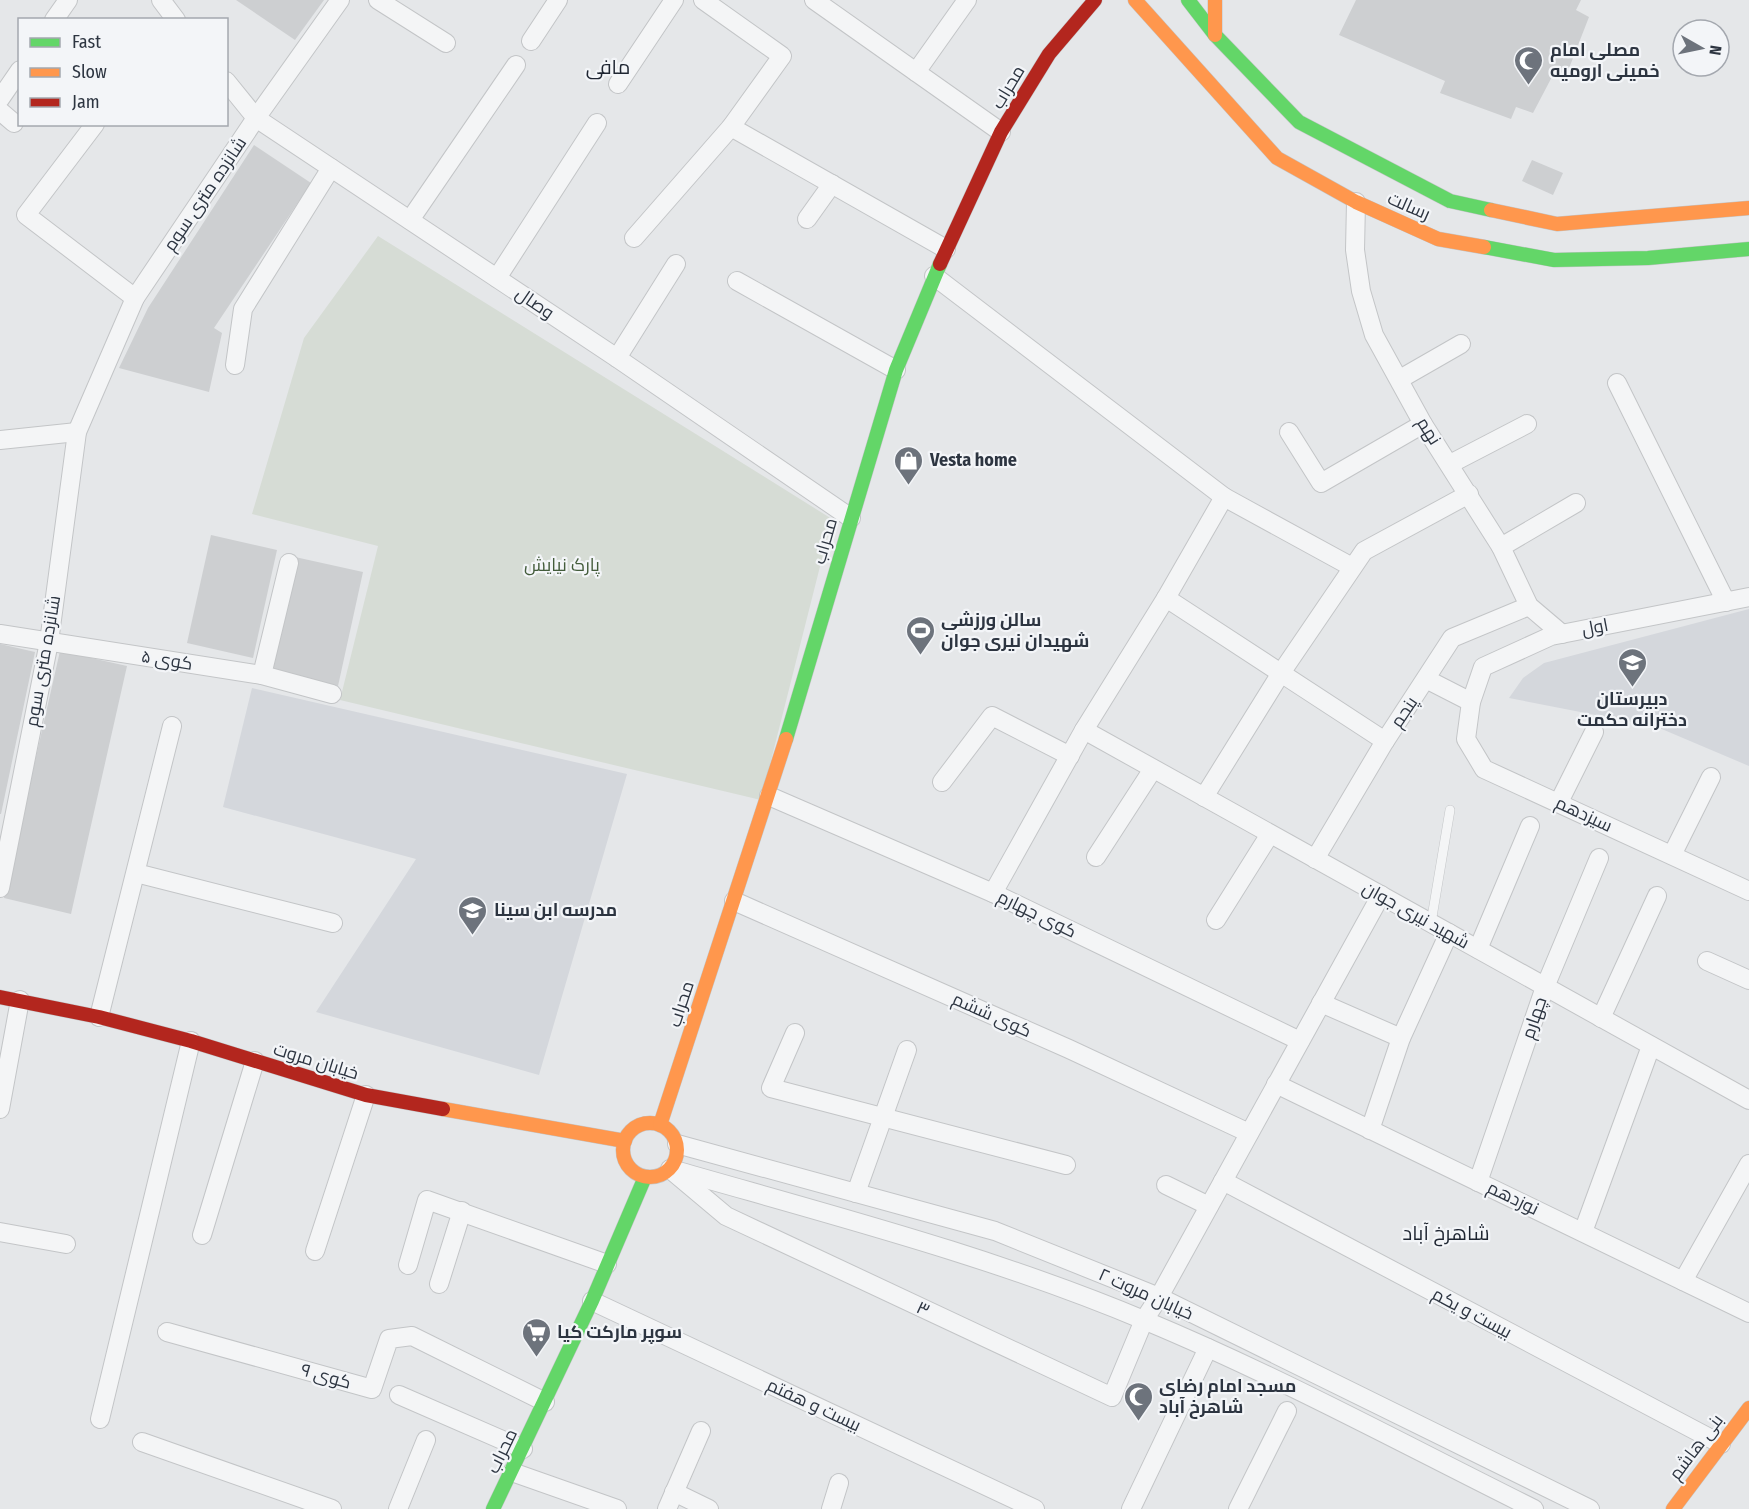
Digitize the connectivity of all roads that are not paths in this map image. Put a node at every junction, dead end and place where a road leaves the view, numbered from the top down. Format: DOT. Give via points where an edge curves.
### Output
graph roads {
  1 [pos="68,0"];
  2 [pos="160,0"];
  3 [pos="340,0"];
  4 [pos="378,0"];
  5 [pos="558,0"];
  6 [pos="674,0"];
  7 [pos="703,0"];
  8 [pos="814,0"];
  9 [pos="967,0"];
  10 [pos="1095,0"];
  11 [pos="1135,0"];
  12 [pos="1188,0"];
  13 [pos="1215,0"];
  14 [pos="55,18"];
  15 [pos="174,18"];
  16 [pos="1215,35"];
  17 [pos="531,41"];
  18 [pos="446,43"];
  19 [pos="516,65"];
  20 [pos="916,72"];
  21 [pos="18,73"];
  22 [pos="228,83"];
  23 [pos="618,84"];
  24 [pos="0,99"];
  25 [pos="0,111"];
  26 [pos="256,118"];
  27 [pos="14,123"];
  28 [pos="597,123"];
  29 [pos="93,126"];
  30 [pos="731,127"];
  31 [pos="1001,132"];
  32 [pos="331,168"];
  33 [pos="832,184"];
  34 [pos="1356,202"];
  35 [pos="1749,208"];
  36 [pos="807,219"];
  37 [pos="410,220"];
  38 [pos="634,238"];
  39 [pos="946,249"];
  40 [pos="1749,249"];
  41 [pos="676,264"];
  42 [pos="934,276"];
  43 [pos="497,278"];
  44 [pos="737,280"];
  45 [pos="135,298"];
  46 [pos="1461,344"];
  47 [pos="617,358"];
  48 [pos="235,364"];
  49 [pos="896,370"];
  50 [pos="1400,379"];
  51 [pos="1617,383"];
  52 [pos="1423,424"];
  53 [pos="1527,424"];
  54 [pos="77,432"];
  55 [pos="1289,432"];
  56 [pos="0,441"];
  57 [pos="1450,464"];
  58 [pos="1469,494"];
  59 [pos="1224,498"];
  60 [pos="1576,503"];
  61 [pos="850,518"];
  62 [pos="1501,547"];
  63 [pos="289,563"];
  64 [pos="1352,567"];
  65 [pos="1749,597"];
  66 [pos="1166,598"];
  67 [pos="1726,602"];
  68 [pos="1529,606"];
  69 [pos="0,634"];
  70 [pos="1562,634"];
  71 [pos="49,642"];
  72 [pos="1281,673"];
  73 [pos="262,675"];
  74 [pos="1426,679"];
  75 [pos="332,694"];
  76 [pos="1471,702"];
  77 [pos="172,726"];
  78 [pos="1084,730"];
  79 [pos="1594,732"];
  80 [pos="1385,741"];
  81 [pos="1070,756"];
  82 [pos="1153,769"];
  83 [pos="1711,777"];
  84 [pos="942,782"];
  85 [pos="769,796"];
  86 [pos="1204,797"];
  87 [pos="1559,802"];
  88 [pos="1450,810"];
  89 [pos="1530,826"];
  90 [pos="1270,834"];
  91 [pos="1672,855"];
  92 [pos="1096,857"];
  93 [pos="1599,858"];
  94 [pos="1315,859"];
  95 [pos="136,873"];
  96 [pos="0,888"];
  97 [pos="1749,891"];
  98 [pos="993,893"];
  99 [pos="1380,895"];
  100 [pos="1657,896"];
  101 [pos="734,901"];
  102 [pos="1216,920"];
  103 [pos="333,923"];
  104 [pos="1431,923"];
  105 [pos="1449,933"];
  106 [pos="1478,950"];
  107 [pos="1707,961"];
  108 [pos="1749,980"];
  109 [pos="1545,987"];
  110 [pos="0,997"];
  111 [pos="20,1000"];
  112 [pos="1321,1003"];
  113 [pos="99,1017"];
  114 [pos="1601,1018"];
  115 [pos="795,1033"];
  116 [pos="1401,1038"];
  117 [pos="191,1041"];
  118 [pos="1300,1041"];
  119 [pos="1651,1046"];
  120 [pos="907,1050"];
  121 [pos="255,1061"];
  122 [pos="1276,1084"];
  123 [pos="366,1095"];
  124 [pos="1749,1100"];
  125 [pos="0,1109"];
  126 [pos="881,1118"];
  127 [pos="660,1125"];
  128 [pos="1370,1130"];
  129 [pos="1249,1133"];
  130 [pos="625,1141"];
  131 [pos="677,1144"];
  132 [pos="1749,1164"];
  133 [pos="1066,1165"];
  134 [pos="670,1169"];
  135 [pos="645,1177"];
  136 [pos="1223,1181"];
  137 [pos="1478,1182"];
  138 [pos="1166,1185"];
  139 [pos="856,1193"];
  140 [pos="1209,1206"];
  141 [pos="462,1211"];
  142 [pos="0,1232"];
  143 [pos="1583,1232"];
  144 [pos="202,1235"];
  145 [pos="66,1244"];
  146 [pos="315,1251"];
  147 [pos="607,1264"];
  148 [pos="408,1265"];
  149 [pos="1683,1281"];
  150 [pos="439,1284"];
  151 [pos="1159,1297"];
  152 [pos="592,1301"];
  153 [pos="1749,1312"];
  154 [pos="1144,1320"];
  155 [pos="167,1332"];
  156 [pos="1208,1348"];
  157 [pos="399,1395"];
  158 [pos="545,1402"];
  159 [pos="1749,1408"];
  160 [pos="1287,1411"];
  161 [pos="100,1419"];
  162 [pos="701,1431"];
  163 [pos="426,1440"];
  164 [pos="142,1442"];
  165 [pos="1721,1444"];
  166 [pos="523,1449"];
  167 [pos="512,1472"];
  168 [pos="839,1483"];
  169 [pos="674,1492"];
  170 [pos="332,1509"];
  171 [pos="398,1509"];
  172 [pos="493,1509"];
  173 [pos="617,1509"];
  174 [pos="667,1509"];
  175 [pos="709,1509"];
  176 [pos="831,1509"];
  177 [pos="1035,1509"];
  178 [pos="1131,1509"];
  179 [pos="1238,1509"];
  180 [pos="1534,1509"];
  181 [pos="1590,1509"];
  182 [pos="1673,1509"];
  1 -- 14 [label="street"];
  2 -- 15 [label="street"];
  3 -- 26 [label="street, شانزده متری سوم"];
  4 -- 18 [label="street"];
  5 -- 17 [label="street"];
  6 -- 23 [label="street"];
  7 -- 30 [label="street" via="782,56"];
  8 -- 20 [label="street"];
  9 -- 20 [label="street"];
  10 -- 31 [label="street, محراب" via="1049,54"];
  11 -- 34 [label="street, رسالت" via="1280,153"];
  12 -- 16 [label="street, رسالت"];
  13 -- 16 [label="street"];
  16 -- 35 [label="street, رسالت" via="1296,126 1450,201 1557,224"];
  19 -- 37 [label="street"];
  20 -- 31 [label="street"];
  21 -- 24 [label="street"];
  22 -- 26 [label="street, وصال"];
  25 -- 27 [label="street"];
  26 -- 32 [label="street, وصال"];
  26 -- 45 [label="street, شانزده متری سوم"];
  28 -- 43 [label="street"];
  29 -- 45 [label="street" via="26,215"];
  30 -- 33 [label="street"];
  30 -- 38 [label="street"];
  31 -- 39 [label="street, محراب"];
  32 -- 37 [label="street, وصال"];
  32 -- 48 [label="street" via="243,309"];
  33 -- 36 [label="street"];
  33 -- 39 [label="street"];
  34 -- 40 [label="street, رسالت" via="1438,239 1554,260 1648,258"];
  34 -- 50 [label="street, نهم" via="1354,250 1361,291 1374,335"];
  37 -- 43 [label="street, وصال"];
  39 -- 42 [label="street, محراب"];
  41 -- 47 [label="street"];
  42 -- 49 [label="street, محراب"];
  42 -- 59 [label="street"];
  43 -- 47 [label="street, وصال"];
  44 -- 49 [label="street"];
  45 -- 54 [label="street, شانزده متری سوم"];
  46 -- 50 [label="street"];
  47 -- 61 [label="street, وصال"];
  49 -- 61 [label="street, محراب"];
  50 -- 52 [label="street, نهم"];
  51 -- 67 [label="street"];
  52 -- 55 [label="street" via="1321,483"];
  52 -- 57 [label="street, نهم"];
  53 -- 57 [label="street"];
  54 -- 56 [label="street"];
  54 -- 71 [label="street, شانزده متری سوم"];
  57 -- 58 [label="street, نهم"];
  58 -- 62 [label="street, نهم"];
  58 -- 64 [label="street" via="1364,551"];
  59 -- 64 [label="street"];
  59 -- 66 [label="street"];
  60 -- 62 [label="street"];
  61 -- 85 [label="street, محراب"];
  62 -- 68 [label="street, نهم"];
  63 -- 73 [label="street"];
  64 -- 72 [label="street"];
  65 -- 67 [label="street, اول"];
  66 -- 72 [label="street"];
  66 -- 78 [label="street"];
  67 -- 70 [label="street, اول"];
  68 -- 70 [label="street, نهم"];
  68 -- 74 [label="street, پنجم" via="1452,638"];
  69 -- 71 [label="street, کوی ۵"];
  70 -- 76 [label="street, اول" via="1483,667"];
  71 -- 73 [label="street, کوی ۵"];
  71 -- 96 [label="street, شانزده متری سوم"];
  72 -- 80 [label="street"];
  72 -- 86 [label="street"];
  73 -- 75 [label="street, کوی ۵"];
  74 -- 76 [label="street"];
  74 -- 80 [label="street, پنجم"];
  76 -- 87 [label="street, سیزدهم" via="1466,739 1484,769"];
  77 -- 95 [label="street"];
  78 -- 81 [label="street"];
  78 -- 82 [label="street, شهید نیری جوان"];
  79 -- 87 [label="street"];
  80 -- 94 [label="street, پنجم"];
  81 -- 84 [label="street" via="992,716"];
  81 -- 98 [label="street"];
  82 -- 86 [label="street, شهید نیری جوان"];
  82 -- 92 [label="street"];
  83 -- 91 [label="street"];
  85 -- 98 [label="street, کوی چهارم"];
  85 -- 101 [label="street, محراب"];
  86 -- 90 [label="street, شهید نیری جوان"];
  87 -- 91 [label="street, سیزدهم"];
  88 -- 104 [label="lane"];
  89 -- 106 [label="street"];
  90 -- 94 [label="street, شهید نیری جوان"];
  90 -- 102 [label="street"];
  91 -- 97 [label="street, سیزدهم"];
  93 -- 109 [label="street, چهارم"];
  94 -- 99 [label="street, شهید نیری جوان"];
  95 -- 103 [label="street"];
  95 -- 113 [label="street"];
  98 -- 118 [label="street, کوی چهارم"];
  99 -- 104 [label="street, شهید نیری جوان"];
  99 -- 112 [label="street"];
  100 -- 114 [label="street"];
  101 -- 127 [label="street, محراب"];
  101 -- 129 [label="street, کوی ششم"];
  104 -- 105 [label="street, شهید نیری جوان"];
  105 -- 106 [label="street, شهید نیری جوان"];
  105 -- 116 [label="street"];
  106 -- 109 [label="street, شهید نیری جوان"];
  107 -- 108 [label="street"];
  109 -- 114 [label="street, شهید نیری جوان"];
  109 -- 137 [label="street, چهارم"];
  110 -- 111 [label="street, خیابان مروت"];
  111 -- 113 [label="street, خیابان مروت"];
  111 -- 125 [label="street"];
  112 -- 116 [label="street"];
  112 -- 118 [label="street"];
  113 -- 117 [label="street, خیابان مروت"];
  114 -- 119 [label="street, شهید نیری جوان"];
  115 -- 126 [label="street" via="771,1088"];
  116 -- 128 [label="street"];
  117 -- 121 [label="street, خیابان مروت"];
  117 -- 161 [label="street"];
  118 -- 122 [label="street"];
  119 -- 124 [label="street, شهید نیری جوان"];
  119 -- 143 [label="street"];
  120 -- 126 [label="street"];
  121 -- 123 [label="street, خیابان مروت"];
  121 -- 144 [label="street"];
  122 -- 128 [label="street, نوزدهم"];
  122 -- 129 [label="street"];
  123 -- 130 [label="street, خیابان مروت"];
  123 -- 146 [label="street"];
  126 -- 133 [label="street"];
  126 -- 139 [label="street"];
  127 -- 130 [label="street" via="635,1128"];
  127 -- 131 [label="street" via="668,1129"];
  128 -- 137 [label="street, نوزدهم"];
  129 -- 136 [label="street"];
  130 -- 135 [label="street" via="625,1160"];
  131 -- 134 [label="street"];
  131 -- 139 [label="street, خیابان مروت ۲"];
  132 -- 149 [label="street"];
  134 -- 135 [label="street"];
  134 -- 154 [label="street, خیابان مروت ۲" via="970,1255"];
  134 -- 154 [label="street, ۳" via="726,1216 1112,1396"];
  135 -- 147 [label="street, محراب"];
  136 -- 140 [label="street"];
  136 -- 165 [label="street, بیست و یکم"];
  137 -- 143 [label="street, نوزدهم"];
  138 -- 140 [label="street"];
  139 -- 151 [label="street, خیابان مروت ۲" via="995,1231"];
  140 -- 151 [label="street"];
  141 -- 147 [label="street"];
  141 -- 148 [label="street" via="427,1200"];
  141 -- 150 [label="street"];
  142 -- 145 [label="street"];
  143 -- 149 [label="street, نوزدهم"];
  147 -- 152 [label="street, محراب"];
  149 -- 153 [label="street, نوزدهم"];
  151 -- 154 [label="street"];
  151 -- 181 [label="street, خیابان مروت ۲"];
  152 -- 158 [label="street, محراب"];
  152 -- 177 [label="street, بیست و هفتم"];
  154 -- 156 [label="street, خیابان مروت ۲"];
  155 -- 158 [label="street, کوی ۹" via="372,1389 389,1339 412,1336"];
  156 -- 178 [label="street"];
  156 -- 180 [label="street, خیابان مروت ۲"];
  157 -- 166 [label="street"];
  158 -- 166 [label="street, محراب"];
  159 -- 165 [label="street, بنی هاشم"];
  160 -- 179 [label="street"];
  162 -- 169 [label="street"];
  163 -- 171 [label="street"];
  164 -- 170 [label="street"];
  165 -- 182 [label="street, بنی هاشم"];
  166 -- 167 [label="street, محراب"];
  167 -- 172 [label="street, محراب"];
  167 -- 173 [label="street"];
  168 -- 176 [label="street"];
  169 -- 174 [label="street"];
  169 -- 175 [label="street"];
}
